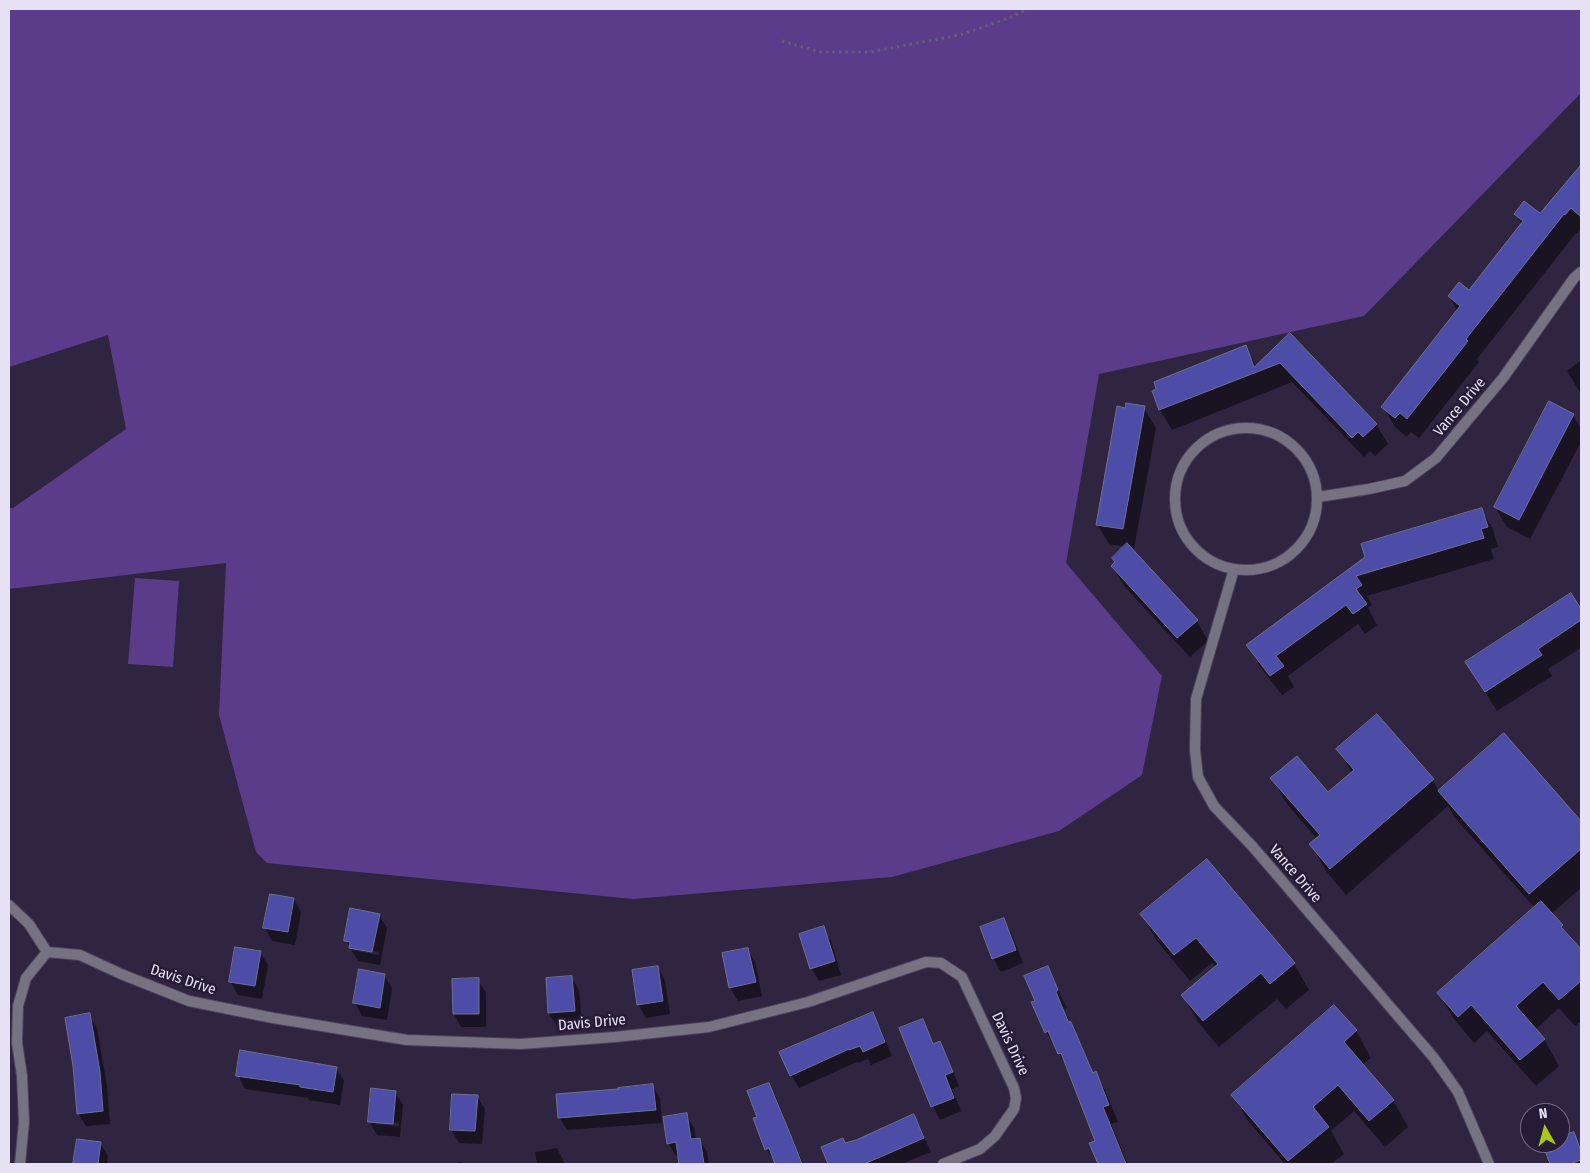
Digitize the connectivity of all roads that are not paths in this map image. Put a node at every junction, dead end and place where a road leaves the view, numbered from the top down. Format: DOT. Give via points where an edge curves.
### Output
graph roads {
  1 [pos="1581,272"];
  2 [pos="1318,496"];
  3 [pos="1234,569"];
  4 [pos="9,905"];
  5 [pos="47,952"];
  6 [pos="20,1164"];
  7 [pos="943,1164"];
  8 [pos="1489,1164"];
  1 -- 2 [label="street, Vance Drive" via="1503,378 1436,458 1405,481"];
  2 -- 3 [label="street" via="1315,517 1307,537 1293,552 1262,568"];
  2 -- 3 [label="street" via="1311,469 1298,450 1280,436 1258,428 1235,428 1213,435 1194,449 1181,468 1174,490 1175,513 1183,533 1196,550 1214,563"];
  3 -- 8 [label="street, Vance Drive" via="1196,699 1194,750 1198,778 1214,806 1434,1058 1458,1092"];
  4 -- 5 [label="street" via="29,924"];
  5 -- 6 [label="street" via="26,978 18,1006 17,1043 24,1122"];
  5 -- 7 [label="street, Davis Drive" via="80,955 189,1001 273,1018 407,1040 521,1044 709,1027 808,1002 926,962 941,963 962,976 1016,1098 1014,1109 996,1136 980,1149"];
}
